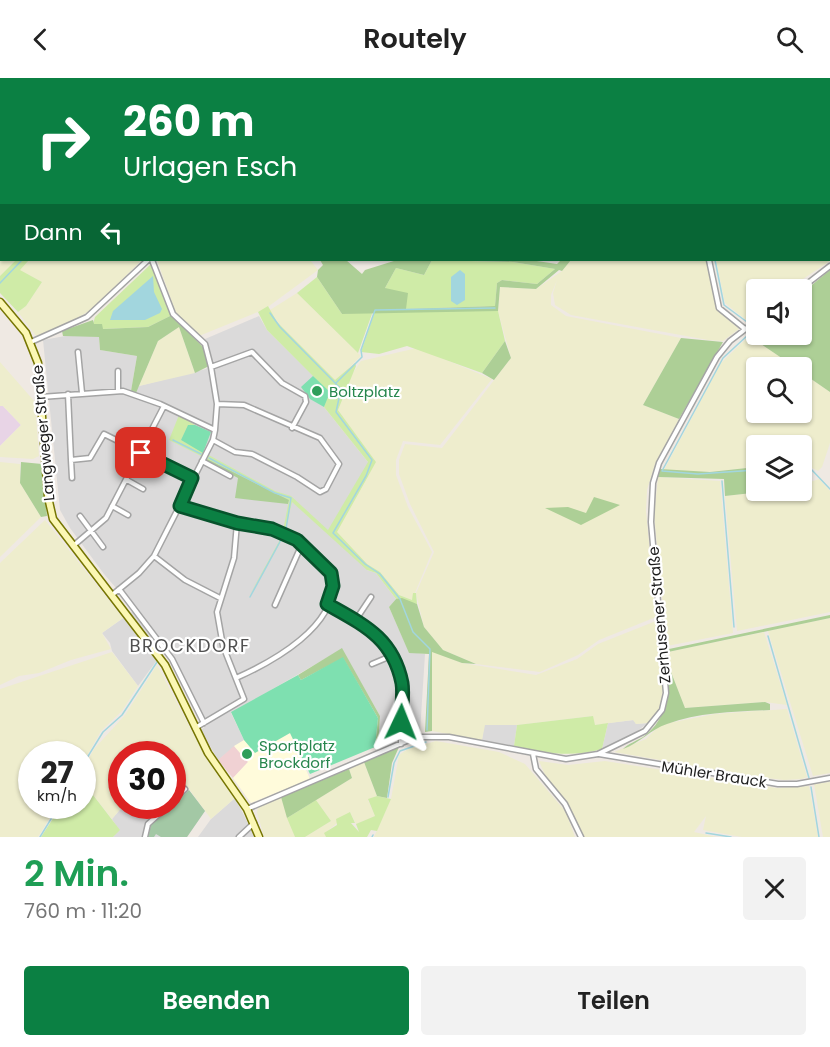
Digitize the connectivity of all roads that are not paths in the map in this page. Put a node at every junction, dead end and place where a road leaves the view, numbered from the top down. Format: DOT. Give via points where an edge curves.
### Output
graph roads {
  1 [pos="149,261"];
  2 [pos="150,261"];
  3 [pos="709,261"];
  4 [pos="830,266"];
  5 [pos="812,280"];
  6 [pos="0,302"];
  7 [pos="745,329"];
  8 [pos="31,342"];
  9 [pos="78,352"];
  10 [pos="211,367"];
  11 [pos="118,371"];
  12 [pos="118,390"];
  13 [pos="82,393"];
  14 [pos="68,394"];
  15 [pos="41,397"];
  16 [pos="217,404"];
  17 [pos="164,406"];
  18 [pos="292,428"];
  19 [pos="214,430"];
  20 [pos="213,440"];
  21 [pos="141,453"];
  22 [pos="71,460"];
  23 [pos="202,461"];
  24 [pos="230,476"];
  25 [pos="72,478"];
  26 [pos="192,478"];
  27 [pos="127,480"];
  28 [pos="143,489"];
  29 [pos="112,506"];
  30 [pos="180,506"];
  31 [pos="128,515"];
  32 [pos="80,516"];
  33 [pos="237,523"];
  34 [pos="92,531"];
  35 [pos="302,544"];
  36 [pos="72,546"];
  37 [pos="103,547"];
  38 [pos="154,556"];
  39 [pos="119,589"];
  40 [pos="111,595"];
  41 [pos="371,597"];
  42 [pos="220,598"];
  43 [pos="327,604"];
  44 [pos="275,605"];
  45 [pos="356,621"];
  46 [pos="391,656"];
  47 [pos="372,664"];
  48 [pos="236,678"];
  49 [pos="204,723"];
  50 [pos="195,728"];
  51 [pos="401,744"];
  52 [pos="533,754"];
  53 [pos="598,754"];
  54 [pos="830,778"];
  55 [pos="247,809"];
  56 [pos="154,819"];
  57 [pos="254,823"];
  58 [pos="145,837"];
  59 [pos="239,837"];
  60 [pos="259,837"];
  61 [pos="581,837"];
  1 -- 8 [label="street" via="87,317"];
  2 -- 10 [label="street" via="174,314 205,344"];
  3 -- 7 [label="street" via="718,308"];
  4 -- 5 [label="street"];
  6 -- 8 [label="street, Langweger Straße"];
  7 -- 53 [label="street, Zerhusener Straße" via="717,357 659,463 653,483 650,508 665,702 657,719 645,731"];
  8 -- 15 [label="street, Langweger Straße" via="38,363"];
  9 -- 13 [label="street"];
  10 -- 16 [label="street"];
  10 -- 18 [label="street" via="248,352 255,353 282,383 305,396 306,402"];
  11 -- 12 [label="street"];
  12 -- 13 [label="street"];
  12 -- 17 [label="street"];
  13 -- 14 [label="street"];
  14 -- 15 [label="street"];
  14 -- 22 [label="street"];
  15 -- 36 [label="street, Langweger Straße" via="49,505 55,523"];
  16 -- 18 [label="street" via="244,405"];
  16 -- 19 [label="street"];
  17 -- 19 [label="street"];
  17 -- 21 [label="street"];
  18 -- 20 [label="street" via="320,438 338,461 323,492 252,454 235,452"];
  19 -- 20 [label="street"];
  20 -- 23 [label="street"];
  21 -- 22 [label="street" via="104,434 90,458"];
  21 -- 26 [label="street"];
  21 -- 27 [label="street"];
  22 -- 25 [label="street"];
  23 -- 24 [label="street"];
  23 -- 26 [label="street"];
  26 -- 30 [label="street"];
  27 -- 28 [label="street"];
  27 -- 29 [label="street"];
  29 -- 31 [label="street"];
  29 -- 34 [label="street" via="104,521"];
  30 -- 33 [label="street"];
  30 -- 38 [label="street"];
  32 -- 34 [label="street"];
  33 -- 35 [label="street" via="285,533"];
  33 -- 42 [label="street" via="234,558"];
  34 -- 36 [label="street"];
  34 -- 37 [label="street"];
  35 -- 43 [label="street" via="333,577"];
  35 -- 44 [label="street"];
  36 -- 40 [label="street, Langweger Straße"];
  38 -- 39 [label="street"];
  38 -- 42 [label="street" via="185,580"];
  39 -- 40 [label="street"];
  39 -- 49 [label="street" via="177,666"];
  40 -- 50 [label="street, Langweger Straße" via="165,664"];
  41 -- 45 [label="street"];
  42 -- 48 [label="street" via="220,634"];
  43 -- 45 [label="street"];
  43 -- 48 [label="street" via="306,636"];
  45 -- 46 [label="street" via="385,642"];
  46 -- 47 [label="street"];
  46 -- 51 [label="street" via="402,684"];
  48 -- 49 [label="street" via="244,699"];
  49 -- 50 [label="street"];
  50 -- 55 [label="street, Langweger Straße"];
  51 -- 52 [label="street, Zerhusener Straße" via="416,737 433,736"];
  51 -- 55 [label="street, Zerhusener Straße"];
  52 -- 53 [label="street, Zerhusener Straße" via="566,759"];
  52 -- 61 [label="street" via="536,769 565,804"];
  53 -- 54 [label="street, Mühler Brauck" via="778,784"];
  55 -- 57 [label="street, Langweger Straße"];
  56 -- 58 [label="street"];
  57 -- 59 [label="street"];
  57 -- 60 [label="street, Langweger Straße"];
}
